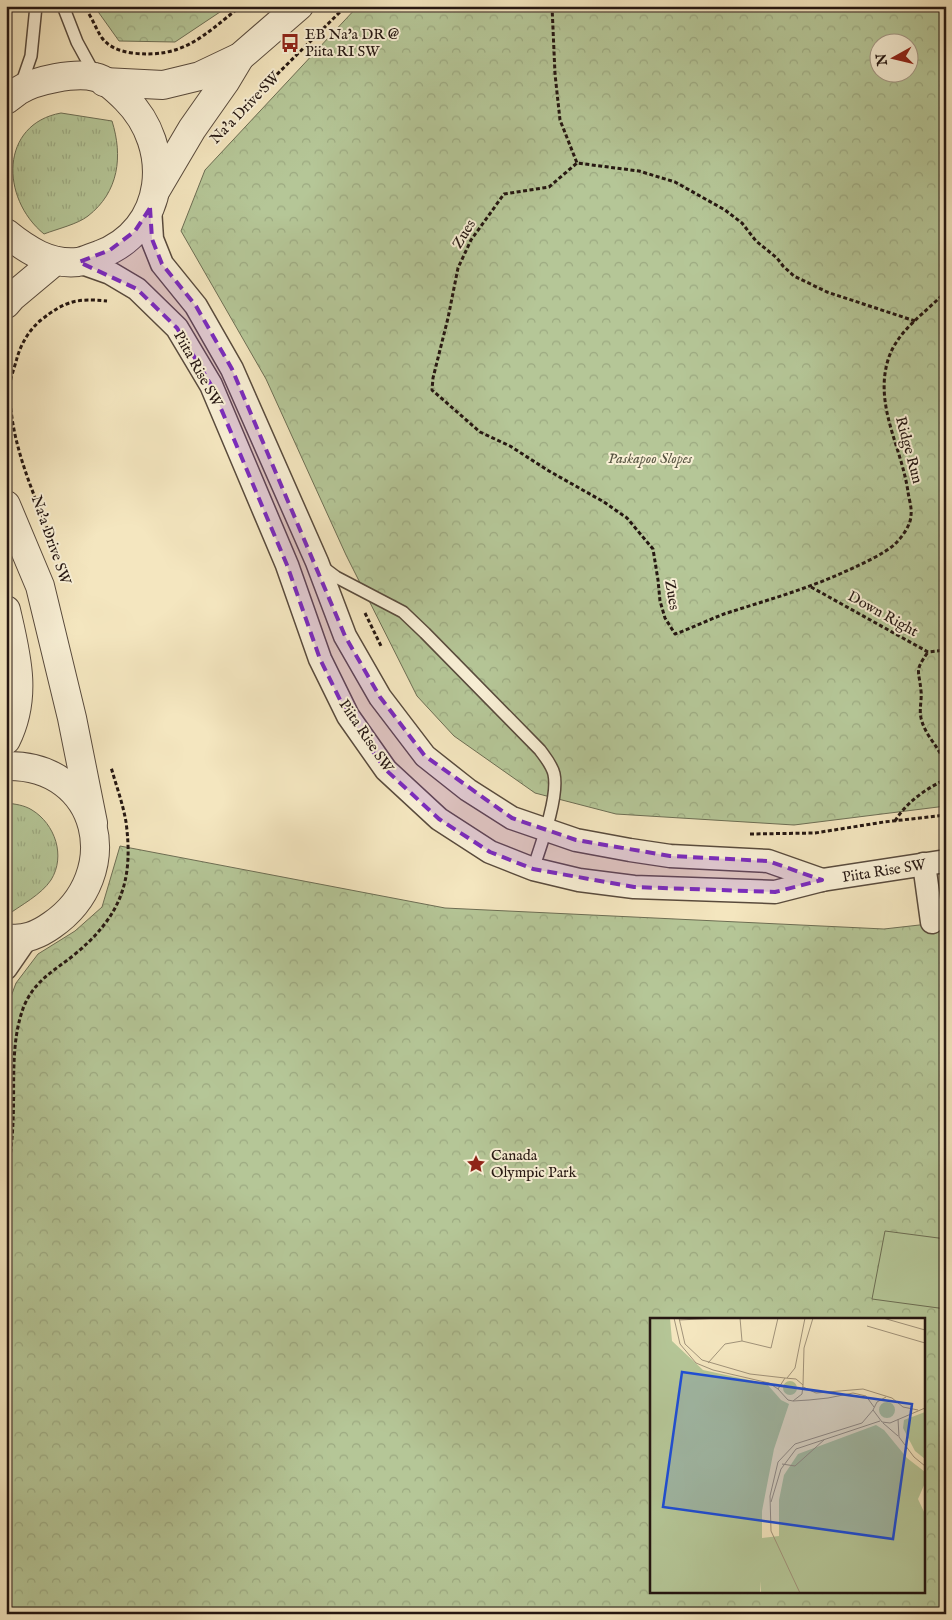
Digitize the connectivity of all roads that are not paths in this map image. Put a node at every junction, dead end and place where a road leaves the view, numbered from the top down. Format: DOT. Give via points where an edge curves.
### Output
graph roads {
  1 [pos="36,6"];
  2 [pos="63,6"];
  3 [pos="299,6"];
  4 [pos="240,57"];
  5 [pos="100,79"];
  6 [pos="12,95"];
  7 [pos="153,199"];
  8 [pos="6,233"];
  9 [pos="67,262"];
  10 [pos="6,304"];
  11 [pos="6,505"];
  12 [pos="317,562"];
  13 [pos="6,610"];
  14 [pos="6,740"];
  15 [pos="6,766"];
  16 [pos="93,822"];
  17 [pos="545,830"];
  18 [pos="935,863"];
  19 [pos="533,869"];
  20 [pos="822,880"];
  21 [pos="932,922"];
  22 [pos="16,939"];
  23 [pos="6,968"];
  1 -- 6 [label="lane" via="31,56"];
  2 -- 5 [label="lane" via="77,42"];
  3 -- 4 [label="street, Na'a Drive SW"];
  4 -- 5 [label="street, Na'a Drive SW" via="200,76 163,85"];
  4 -- 7 [label="street, Na'a Drive SW" via="192,129"];
  5 -- 6 [label="street, Na'a Drive SW" via="60,78 39,82"];
  5 -- 7 [label="street" via="130,104 149,134 157,171"];
  7 -- 9 [label="street, Na'a Drive SW" via="135,231 110,250"];
  7 -- 12 [label="street, Piita Rise SW" via="152,239 162,264 196,306 232,369"];
  8 -- 9 [label="street" via="37,254"];
  9 -- 10 [label="street"];
  9 -- 19 [label="street, Piita Rise SW" via="110,273 137,289 177,328 211,385 287,565 320,659 348,716 386,770 439,819 490,852"];
  11 -- 16 [label="street, Na'a Drive SW" via="40,586"];
  12 -- 17 [label="street, Piita Rise SW" via="345,636 380,697 425,756 468,790 512,818"];
  12 -- 17 [label="lane" via="336,577 403,612 540,750 554,772 555,782"];
  13 -- 14 [label="street" via="19,672 16,710"];
  15 -- 16 [label="street" via="39,768 55,775 78,795"];
  16 -- 22 [label="street, Na'a Drive SW" via="94,858 83,892 60,920 44,931"];
  17 -- 19 [label="lane"];
  17 -- 20 [label="street, Piita Rise SW" via="576,840 670,856 768,861"];
  18 -- 20 [label="street, Piita Rise SW"];
  18 -- 21 [label="street"];
  19 -- 20 [label="street, Piita Rise SW" via="579,880 634,887 775,892"];
  22 -- 23 [label="street"];
}
